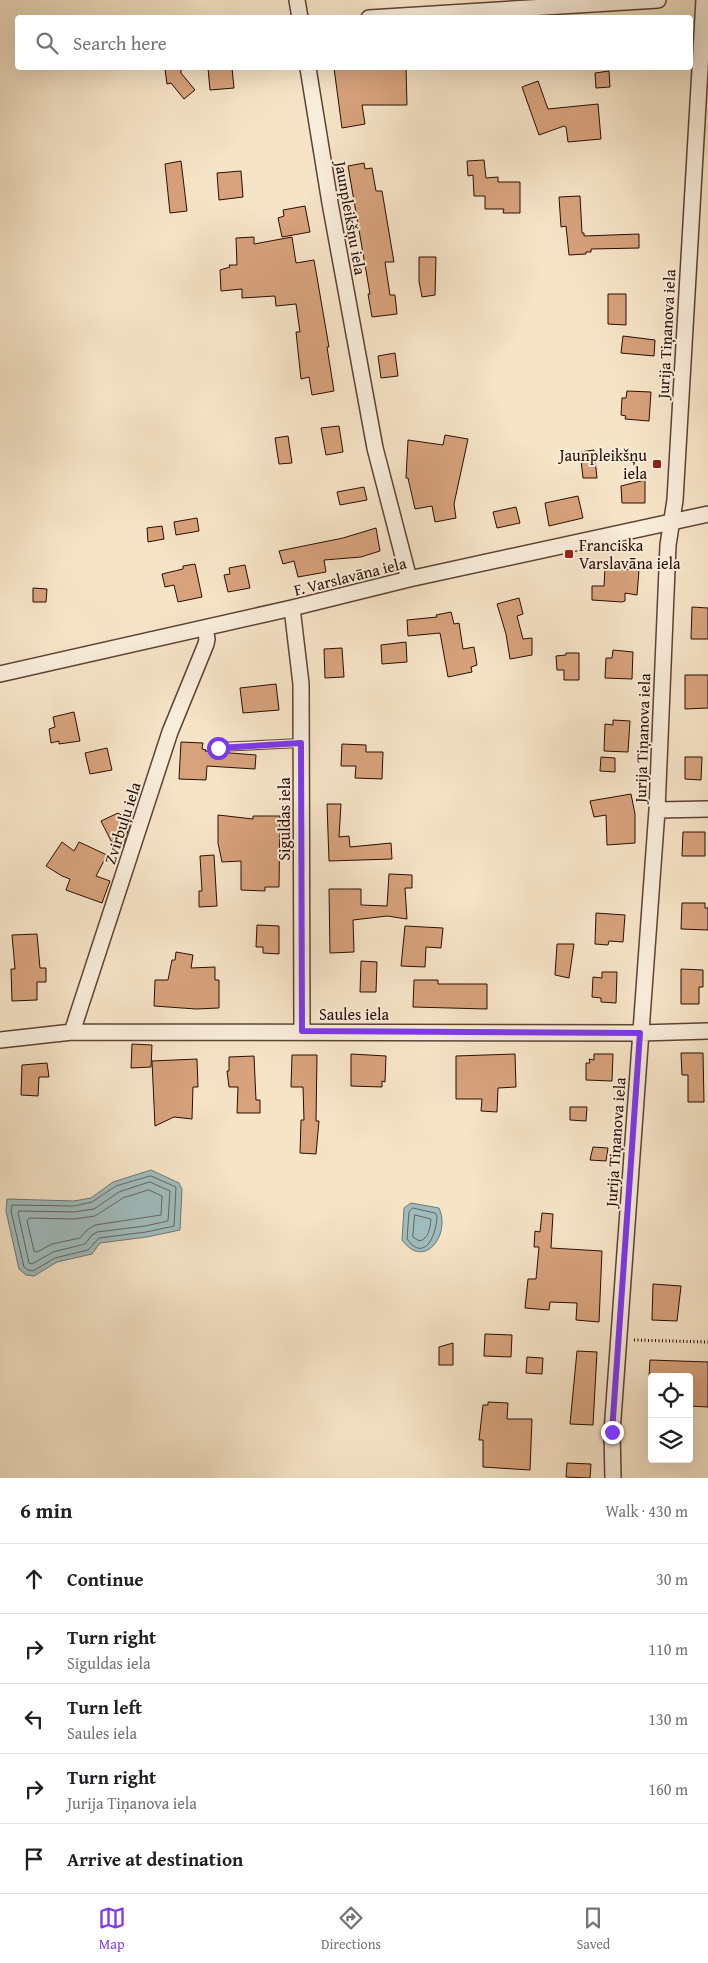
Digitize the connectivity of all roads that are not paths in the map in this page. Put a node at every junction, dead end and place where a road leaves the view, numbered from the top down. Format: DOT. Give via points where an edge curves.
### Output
graph roads {
  1 [pos="298,0"];
  2 [pos="658,0"];
  3 [pos="704,0"];
  4 [pos="300,15"];
  5 [pos="417,15"];
  6 [pos="308,70"];
  7 [pos="708,514"];
  8 [pos="672,522"];
  9 [pos="409,579"];
  10 [pos="292,608"];
  11 [pos="205,628"];
  12 [pos="0,674"];
  13 [pos="301,743"];
  14 [pos="218,748"];
  15 [pos="708,809"];
  16 [pos="657,810"];
  17 [pos="302,1031"];
  18 [pos="708,1031"];
  19 [pos="72,1032"];
  20 [pos="640,1033"];
  21 [pos="0,1039"];
  22 [pos="613,1478"];
  1 -- 4 [label="street"];
  2 -- 5 [label="street"];
  3 -- 8 [label="street, Jurija Tiņanova iela"];
  6 -- 9 [label="street, Jaunpleikšņu iela" via="375,448"];
  7 -- 8 [label="street, F. Varslavāna iela"];
  8 -- 9 [label="street, F. Varslavāna iela"];
  8 -- 16 [label="street, Jurija Tiņanova iela" via="668,545"];
  9 -- 10 [label="street, F. Varslavāna iela"];
  10 -- 11 [label="street, F. Varslavāna iela"];
  10 -- 13 [label="street, Siguldas iela" via="301,684"];
  11 -- 12 [label="street, F. Varslavāna iela"];
  11 -- 19 [label="street, Zvirbuļu iela" via="206,644 170,732"];
  13 -- 14 [label="lane"];
  13 -- 17 [label="street, Siguldas iela"];
  15 -- 16 [label="street"];
  16 -- 20 [label="street, Jurija Tiņanova iela"];
  17 -- 19 [label="street, Saules iela"];
  17 -- 20 [label="street, Saules iela"];
  18 -- 20 [label="street, Saules iela"];
  19 -- 21 [label="street, Saules iela"];
  20 -- 22 [label="street, Jurija Tiņanova iela" via="612,1432"];
}
